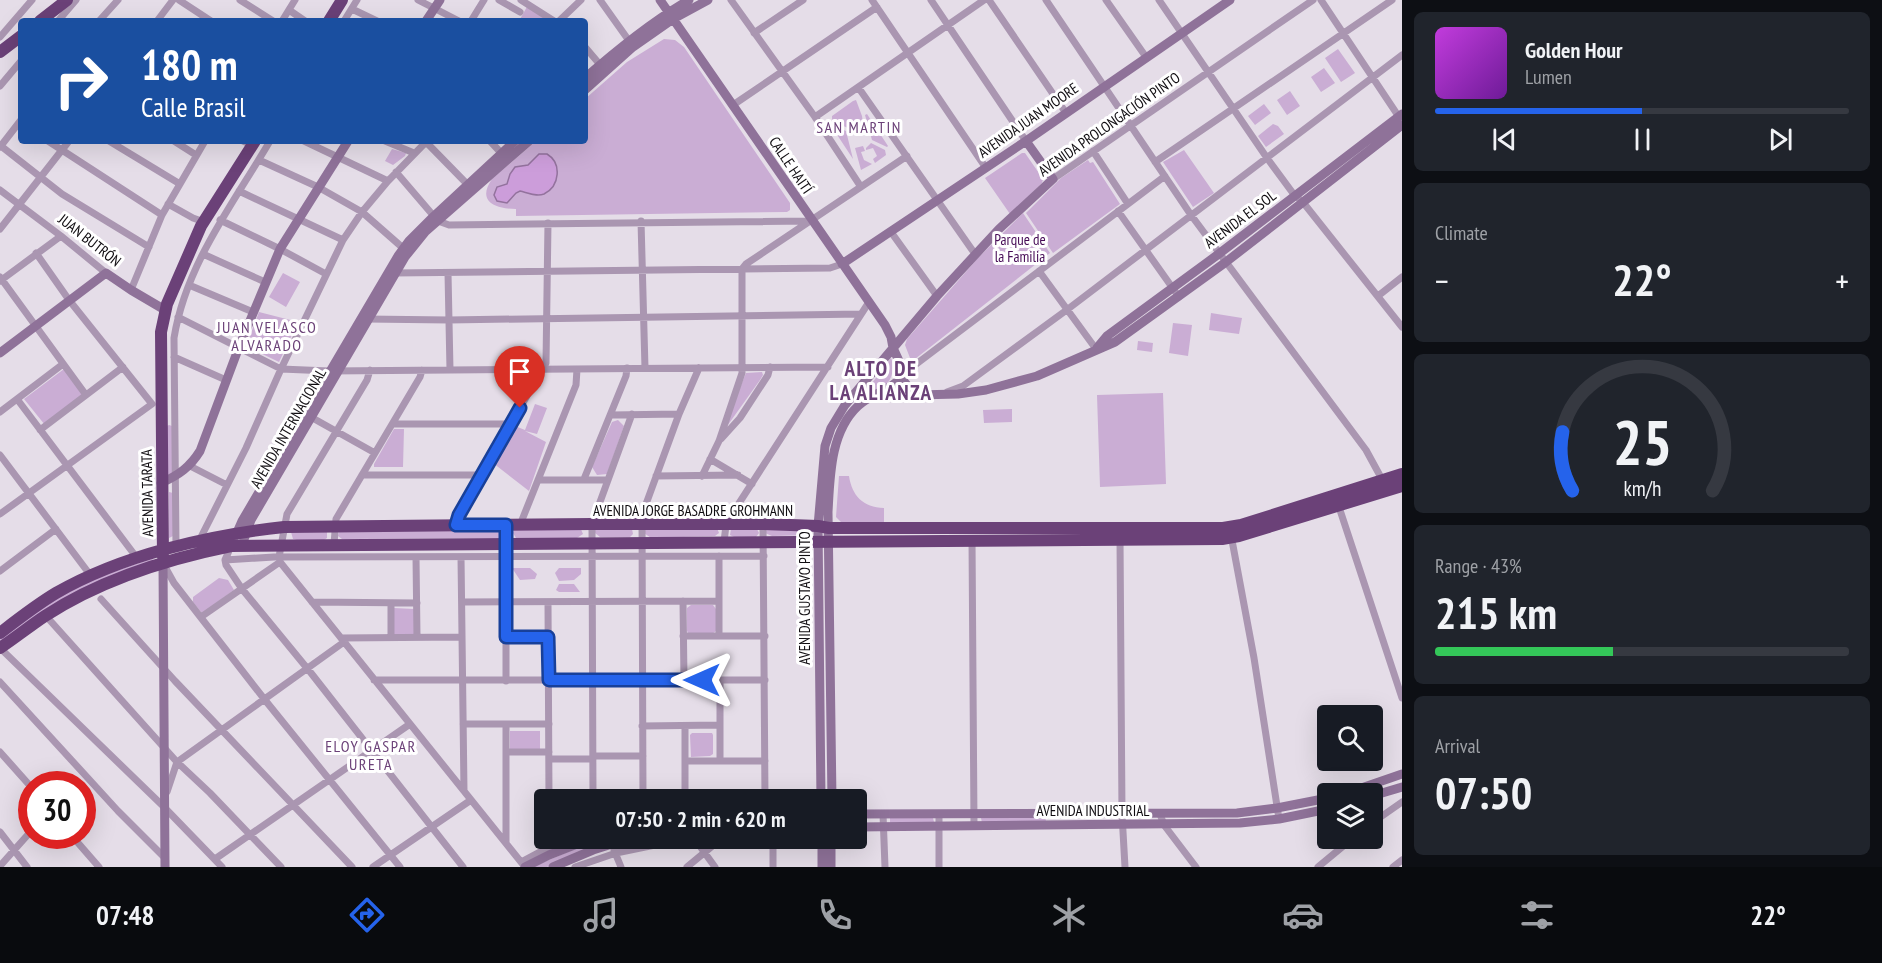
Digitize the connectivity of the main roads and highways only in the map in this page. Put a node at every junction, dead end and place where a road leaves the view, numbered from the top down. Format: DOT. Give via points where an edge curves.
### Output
graph roads {
  1 [pos="68,0"];
  2 [pos="342,0"];
  3 [pos="660,0"];
  4 [pos="689,0"];
  5 [pos="708,0"];
  6 [pos="1230,0"];
  7 [pos="437,4"];
  8 [pos="1216,4"];
  9 [pos="670,16"];
  10 [pos="44,18"];
  11 [pos="331,18"];
  12 [pos="428,18"];
  13 [pos="18,38"];
  14 [pos="0,52"];
  15 [pos="602,68"];
  16 [pos="588,76"];
  17 [pos="588,86"];
  18 [pos="1401,120"];
  19 [pos="1026,141"];
  20 [pos="249,144"];
  21 [pos="346,144"];
  22 [pos="513,144"];
  23 [pos="524,144"];
  24 [pos="505,157"];
  25 [pos="1223,258"];
  26 [pos="842,264"];
  27 [pos="165,310"];
  28 [pos="893,348"];
  29 [pos="1,349"];
  30 [pos="1096,349"];
  31 [pos="901,378"];
  32 [pos="865,381"];
  33 [pos="875,396"];
  34 [pos="916,396"];
  35 [pos="1402,474"];
  36 [pos="161,483"];
  37 [pos="1384,486"];
  38 [pos="1402,486"];
  39 [pos="824,527"];
  40 [pos="906,528"];
  41 [pos="1120,533"];
  42 [pos="239,539"];
  43 [pos="906,541"];
  44 [pos="824,542"];
  45 [pos="163,556"];
  46 [pos="2,628"];
  47 [pos="0,648"];
  48 [pos="1402,774"];
  49 [pos="1382,781"];
  50 [pos="1376,783"];
  51 [pos="1402,787"];
  52 [pos="821,789"];
  53 [pos="832,789"];
  54 [pos="1386,792"];
  55 [pos="1383,793"];
  56 [pos="1317,800"];
  57 [pos="1317,811"];
  58 [pos="1193,813"];
  59 [pos="867,814"];
  60 [pos="1052,814"];
  61 [pos="1193,824"];
  62 [pos="1052,825"];
  63 [pos="867,827"];
  64 [pos="545,849"];
  65 [pos="604,849"];
  66 [pos="822,849"];
  67 [pos="831,849"];
  68 [pos="164,862"];
  69 [pos="524,866"];
  70 [pos="553,867"];
  71 [pos="822,867"];
  72 [pos="831,867"];
  1 -- 10 [label="highway"];
  2 -- 11 [label="highway"];
  3 -- 9 [label="main road, CALLE HAITÍ"];
  4 -- 9 [label="main road"];
  5 -- 9 [label="main road"];
  6 -- 8 [label="main road, AVENIDA JUAN MOORE"];
  7 -- 12 [label="main road"];
  8 -- 19 [label="main road, AVENIDA JUAN MOORE" via="1182,33"];
  9 -- 15 [label="main road"];
  9 -- 26 [label="main road, CALLE HAITÍ"];
  13 -- 14 [label="highway"];
  15 -- 16 [label="main road"];
  15 -- 17 [label="main road"];
  18 -- 25 [label="main road, AVENIDA EL SOL"];
  19 -- 26 [label="main road, AVENIDA JUAN MOORE"];
  19 -- 28 [label="main road, AVENIDA PROLONGACIÓN PINTO" via="1053,179 975,254"];
  20 -- 27 [label="highway, AVENIDA TARATA" via="204,222"];
  21 -- 36 [label="main road" via="280,249 200,451 190,466"];
  22 -- 24 [label="main road, AVENIDA INTERNACIONAL"];
  23 -- 24 [label="main road, AVENIDA INTERNACIONAL"];
  24 -- 42 [label="main road, AVENIDA INTERNACIONAL" via="407,248"];
  25 -- 30 [label="main road, AVENIDA EL SOL" via="1172,288 1107,336"];
  25 -- 30 [label="main road, AVENIDA EL SOL" via="1179,297 1114,342"];
  26 -- 28 [label="main road, CALLE HAITÍ" via="891,337"];
  27 -- 29 [label="main road, JUAN BUTRÓN" via="106,273"];
  27 -- 36 [label="highway, AVENIDA TARATA" via="157,404 162,422"];
  28 -- 31 [label="main road, CALLE HAITÍ"];
  28 -- 32 [label="main road, AVENIDA GUSTAVO PINTO"];
  30 -- 34 [label="main road, AVENIDA EL SOL" via="1052,370 974,393"];
  31 -- 33 [label="main road, AVENIDA GUSTAVO PINTO"];
  31 -- 34 [label="main road"];
  32 -- 33 [label="main road" via="867,393"];
  32 -- 39 [label="main road, AVENIDA GUSTAVO PINTO" via="845,405 825,446"];
  33 -- 34 [label="main road, AVENIDA EL SOL"];
  33 -- 39 [label="main road, AVENIDA GUSTAVO PINTO" via="857,407 838,437"];
  35 -- 37 [label="highway, AVENIDA JORGE BASADRE GROHMANN"];
  36 -- 45 [label="highway, AVENIDA TARATA"];
  37 -- 38 [label="highway, AVENIDA JORGE BASADRE GROHMANN"];
  37 -- 41 [label="highway, AVENIDA JORGE BASADRE GROHMANN" via="1231,533"];
  39 -- 40 [label="highway, AVENIDA JORGE BASADRE GROHMANN"];
  39 -- 42 [label="highway, AVENIDA JORGE BASADRE GROHMANN" via="284,527"];
  39 -- 44 [label="main road, AVENIDA GUSTAVO PINTO"];
  40 -- 41 [label="highway, AVENIDA JORGE BASADRE GROHMANN"];
  40 -- 43 [label="highway"];
  41 -- 43 [label="highway, AVENIDA JORGE BASADRE GROHMANN"];
  42 -- 44 [label="highway, AVENIDA JORGE BASADRE GROHMANN" via="280,555 334,544"];
  42 -- 45 [label="highway, AVENIDA JORGE BASADRE GROHMANN"];
  42 -- 45 [label="highway, AVENIDA JORGE BASADRE GROHMANN" via="199,541 177,546"];
  43 -- 44 [label="highway, AVENIDA JORGE BASADRE GROHMANN"];
  44 -- 52 [label="main road, AVENIDA GUSTAVO PINTO"];
  44 -- 53 [label="main road, AVENIDA GUSTAVO PINTO"];
  45 -- 46 [label="highway, AVENIDA JORGE BASADRE GROHMANN" via="137,558 91,576"];
  45 -- 47 [label="highway, AVENIDA JORGE BASADRE GROHMANN" via="46,616"];
  45 -- 68 [label="main road, AVENIDA TARATA"];
  48 -- 49 [label="main road"];
  49 -- 50 [label="main road"];
  49 -- 54 [label="main road"];
  51 -- 54 [label="main road"];
  54 -- 55 [label="main road"];
  56 -- 58 [label="main road, AVENIDA INDUSTRIAL" via="1236,813"];
  57 -- 61 [label="main road, AVENIDA INDUSTRIAL" via="1279,819"];
  58 -- 60 [label="main road, AVENIDA INDUSTRIAL"];
  58 -- 61 [label="main road"];
  59 -- 60 [label="main road, AVENIDA INDUSTRIAL"];
  60 -- 62 [label="main road"];
  61 -- 62 [label="main road, AVENIDA INDUSTRIAL"];
  62 -- 63 [label="main road, AVENIDA INDUSTRIAL"];
  64 -- 69 [label="main road"];
  65 -- 70 [label="main road"];
  66 -- 71 [label="main road"];
  67 -- 72 [label="main road"];
}
